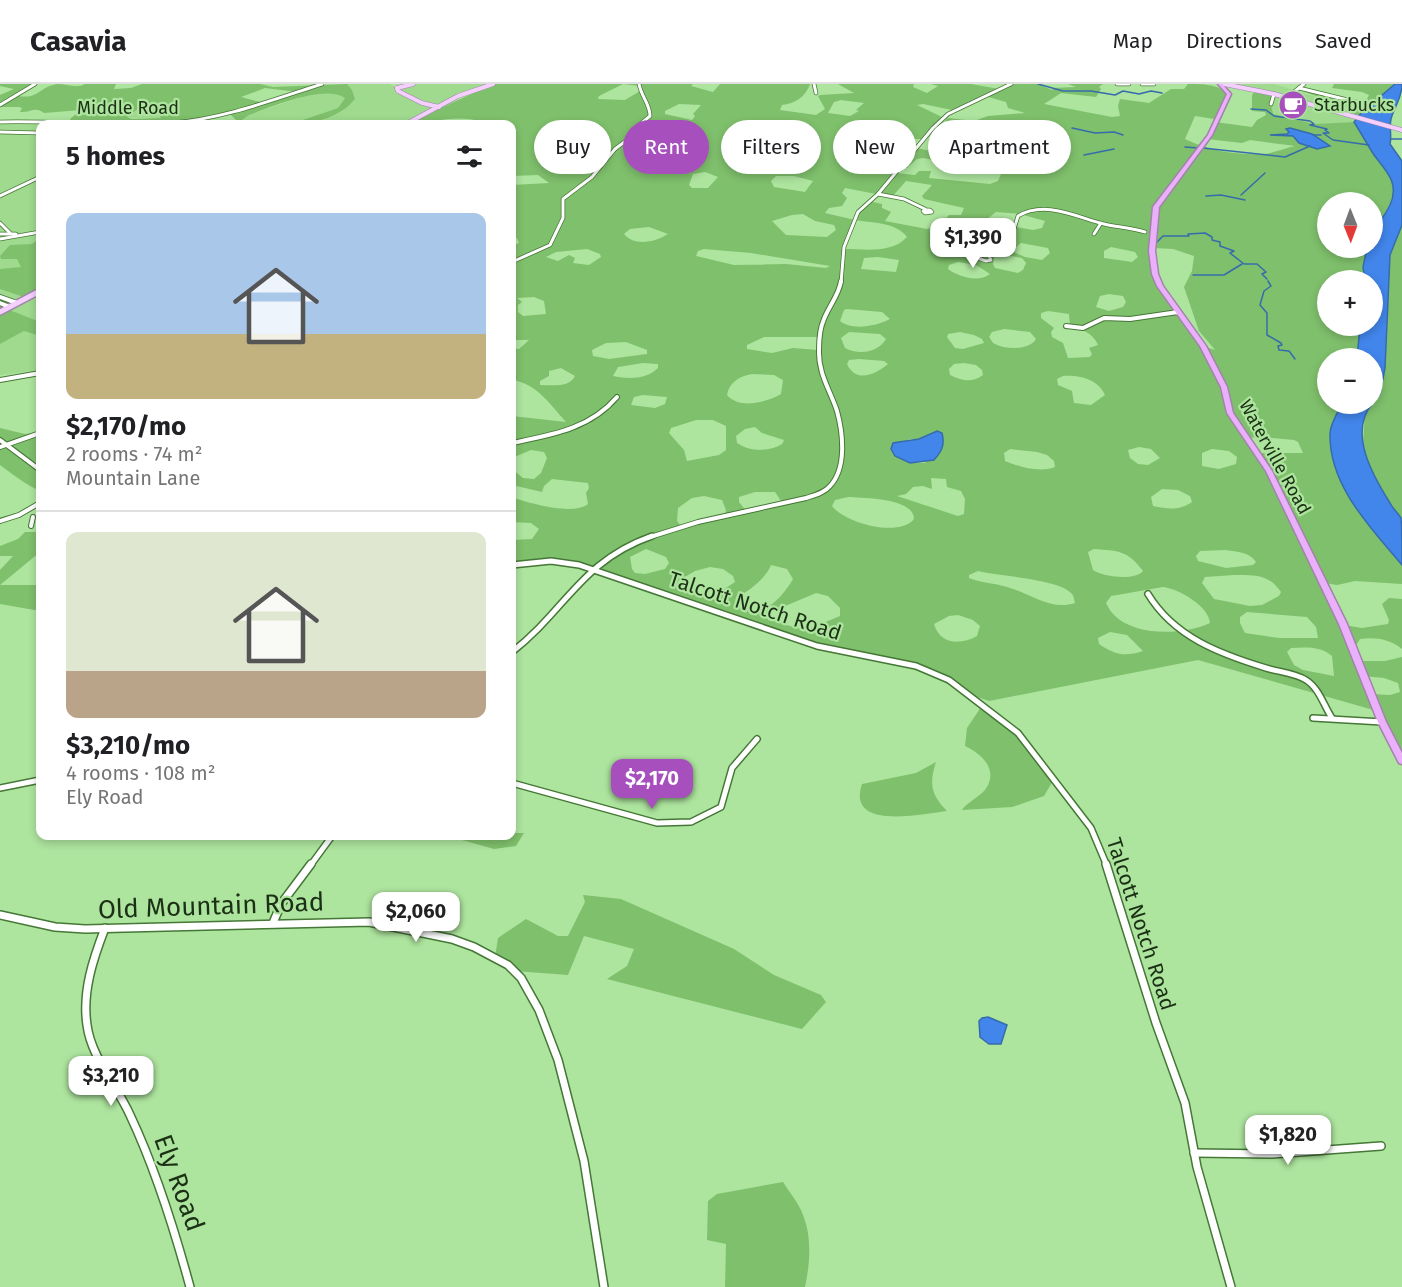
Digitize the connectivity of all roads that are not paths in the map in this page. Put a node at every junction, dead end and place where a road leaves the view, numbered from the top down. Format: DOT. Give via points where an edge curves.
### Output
graph roads {
  1 [pos="35,84"];
  2 [pos="322,84"];
  3 [pos="389,84"];
  4 [pos="413,84"];
  5 [pos="493,84"];
  6 [pos="639,84"];
  7 [pos="814,84"];
  8 [pos="1011,84"];
  9 [pos="1117,84"];
  10 [pos="1129,84"];
  11 [pos="1142,84"];
  12 [pos="1154,84"];
  13 [pos="1222,84"];
  14 [pos="1304,84"];
  15 [pos="397,88"];
  16 [pos="1299,88"];
  17 [pos="816,93"];
  18 [pos="1274,94"];
  19 [pos="1287,98"];
  20 [pos="1356,102"];
  21 [pos="1271,104"];
  22 [pos="0,105"];
  23 [pos="439,107"];
  24 [pos="198,120"];
  25 [pos="414,120"];
  26 [pos="0,122"];
  27 [pos="36,122"];
  28 [pos="1402,130"];
  29 [pos="0,132"];
  30 [pos="36,133"];
  31 [pos="36,179"];
  32 [pos="878,194"];
  33 [pos="0,195"];
  34 [pos="925,209"];
  35 [pos="0,223"];
  36 [pos="1101,223"];
  37 [pos="4,228"];
  38 [pos="1136,230"];
  39 [pos="36,232"];
  40 [pos="1149,233"];
  41 [pos="0,234"];
  42 [pos="1094,234"];
  43 [pos="10,235"];
  44 [pos="0,239"];
  45 [pos="0,244"];
  46 [pos="989,255"];
  47 [pos="516,260"];
  48 [pos="36,293"];
  49 [pos="0,297"];
  50 [pos="0,303"];
  51 [pos="17,303"];
  52 [pos="10,307"];
  53 [pos="0,312"];
  54 [pos="1178,312"];
  55 [pos="1066,326"];
  56 [pos="36,375"];
  57 [pos="0,380"];
  58 [pos="617,397"];
  59 [pos="36,434"];
  60 [pos="23,438"];
  61 [pos="516,442"];
  62 [pos="3,443"];
  63 [pos="36,467"];
  64 [pos="36,505"];
  65 [pos="33,517"];
  66 [pos="0,521"];
  67 [pos="31,526"];
  68 [pos="516,565"];
  69 [pos="594,569"];
  70 [pos="1148,594"];
  71 [pos="516,648"];
  72 [pos="1313,718"];
  73 [pos="1332,718"];
  74 [pos="1382,722"];
  75 [pos="757,739"];
  76 [pos="1402,761"];
  77 [pos="36,781"];
  78 [pos="516,784"];
  79 [pos="0,788"];
  80 [pos="329,840"];
  81 [pos="0,915"];
  82 [pos="273,923"];
  83 [pos="105,928"];
  84 [pos="1381,1146"];
  85 [pos="1194,1153"];
  86 [pos="190,1287"];
  87 [pos="604,1287"];
  88 [pos="1231,1287"];
  1 -- 22 [label="street"];
  2 -- 24 [label="street, Middle Road"];
  3 -- 15 [label="main road"];
  4 -- 15 [label="main road"];
  5 -- 23 [label="main road"];
  6 -- 47 [label="street" via="650,116 594,175 563,199 563,218 548,246"];
  7 -- 17 [label="street"];
  8 -- 32 [label="street" via="948,114"];
  9 -- 10 [label="street"];
  11 -- 12 [label="street"];
  13 -- 18 [label="main road"];
  13 -- 40 [label="highway, Waterville Road" via="1229,94 1210,135 1158,202"];
  14 -- 16 [label="street"];
  15 -- 23 [label="main road" via="418,102"];
  16 -- 19 [label="street"];
  16 -- 20 [label="street"];
  18 -- 19 [label="main road"];
  18 -- 21 [label="street"];
  19 -- 28 [label="main road"];
  23 -- 25 [label="main road"];
  26 -- 27 [label="street, Middle Road"];
  29 -- 30 [label="street"];
  31 -- 33 [label="street"];
  32 -- 34 [label="street" via="904,199"];
  32 -- 69 [label="street" via="858,212 844,247 840,288 823,321 819,366 837,412 843,444 832,484 822,493 806,498 652,535 627,546"];
  35 -- 37 [label="street"];
  36 -- 38 [label="street"];
  36 -- 42 [label="street"];
  36 -- 46 [label="street" via="1071,213 1026,211 1016,219 1010,244"];
  37 -- 41 [label="street"];
  37 -- 43 [label="street"];
  38 -- 40 [label="street"];
  39 -- 43 [label="street"];
  40 -- 54 [label="highway, Waterville Road" via="1155,274"];
  41 -- 43 [label="street"];
  43 -- 44 [label="street"];
  43 -- 45 [label="street"];
  48 -- 51 [label="main road"];
  49 -- 51 [label="street"];
  50 -- 52 [label="street"];
  51 -- 52 [label="main road"];
  52 -- 53 [label="main road"];
  54 -- 55 [label="street" via="1130,319 1104,318 1083,328"];
  54 -- 74 [label="highway, Waterville Road" via="1203,346 1224,387 1230,413 1270,472 1304,540"];
  56 -- 57 [label="street"];
  58 -- 61 [label="street" via="609,410 580,426"];
  59 -- 60 [label="street"];
  60 -- 62 [label="street"];
  62 -- 63 [label="street"];
  64 -- 66 [label="street"];
  65 -- 67 [label="street"];
  68 -- 69 [label="street, Talcott Notch Road" via="560,561"];
  69 -- 71 [label="street"];
  69 -- 85 [label="street, Talcott Notch Road" via="816,646 927,669 971,694 1018,733 1091,828 1102,850 1179,1084"];
  70 -- 73 [label="street" via="1174,626 1207,646 1234,659 1307,680"];
  72 -- 73 [label="street"];
  73 -- 74 [label="street"];
  74 -- 76 [label="highway, Waterville Road"];
  75 -- 78 [label="street" via="732,768 721,807 701,820 681,825 657,824"];
  77 -- 79 [label="street"];
  80 -- 82 [label="street" via="282,904"];
  81 -- 83 [label="street, Old Mountain Road" via="55,927"];
  82 -- 83 [label="street, Old Mountain Road"];
  82 -- 87 [label="street, Old Mountain Road" via="362,922 425,932 474,947 508,965 521,978 552,1039 562,1074 584,1161"];
  83 -- 86 [label="street, Ely Road" via="85,994 86,1029 158,1181"];
  84 -- 85 [label="street" via="1272,1154"];
  85 -- 88 [label="street, Talcott Notch Road"];
}
